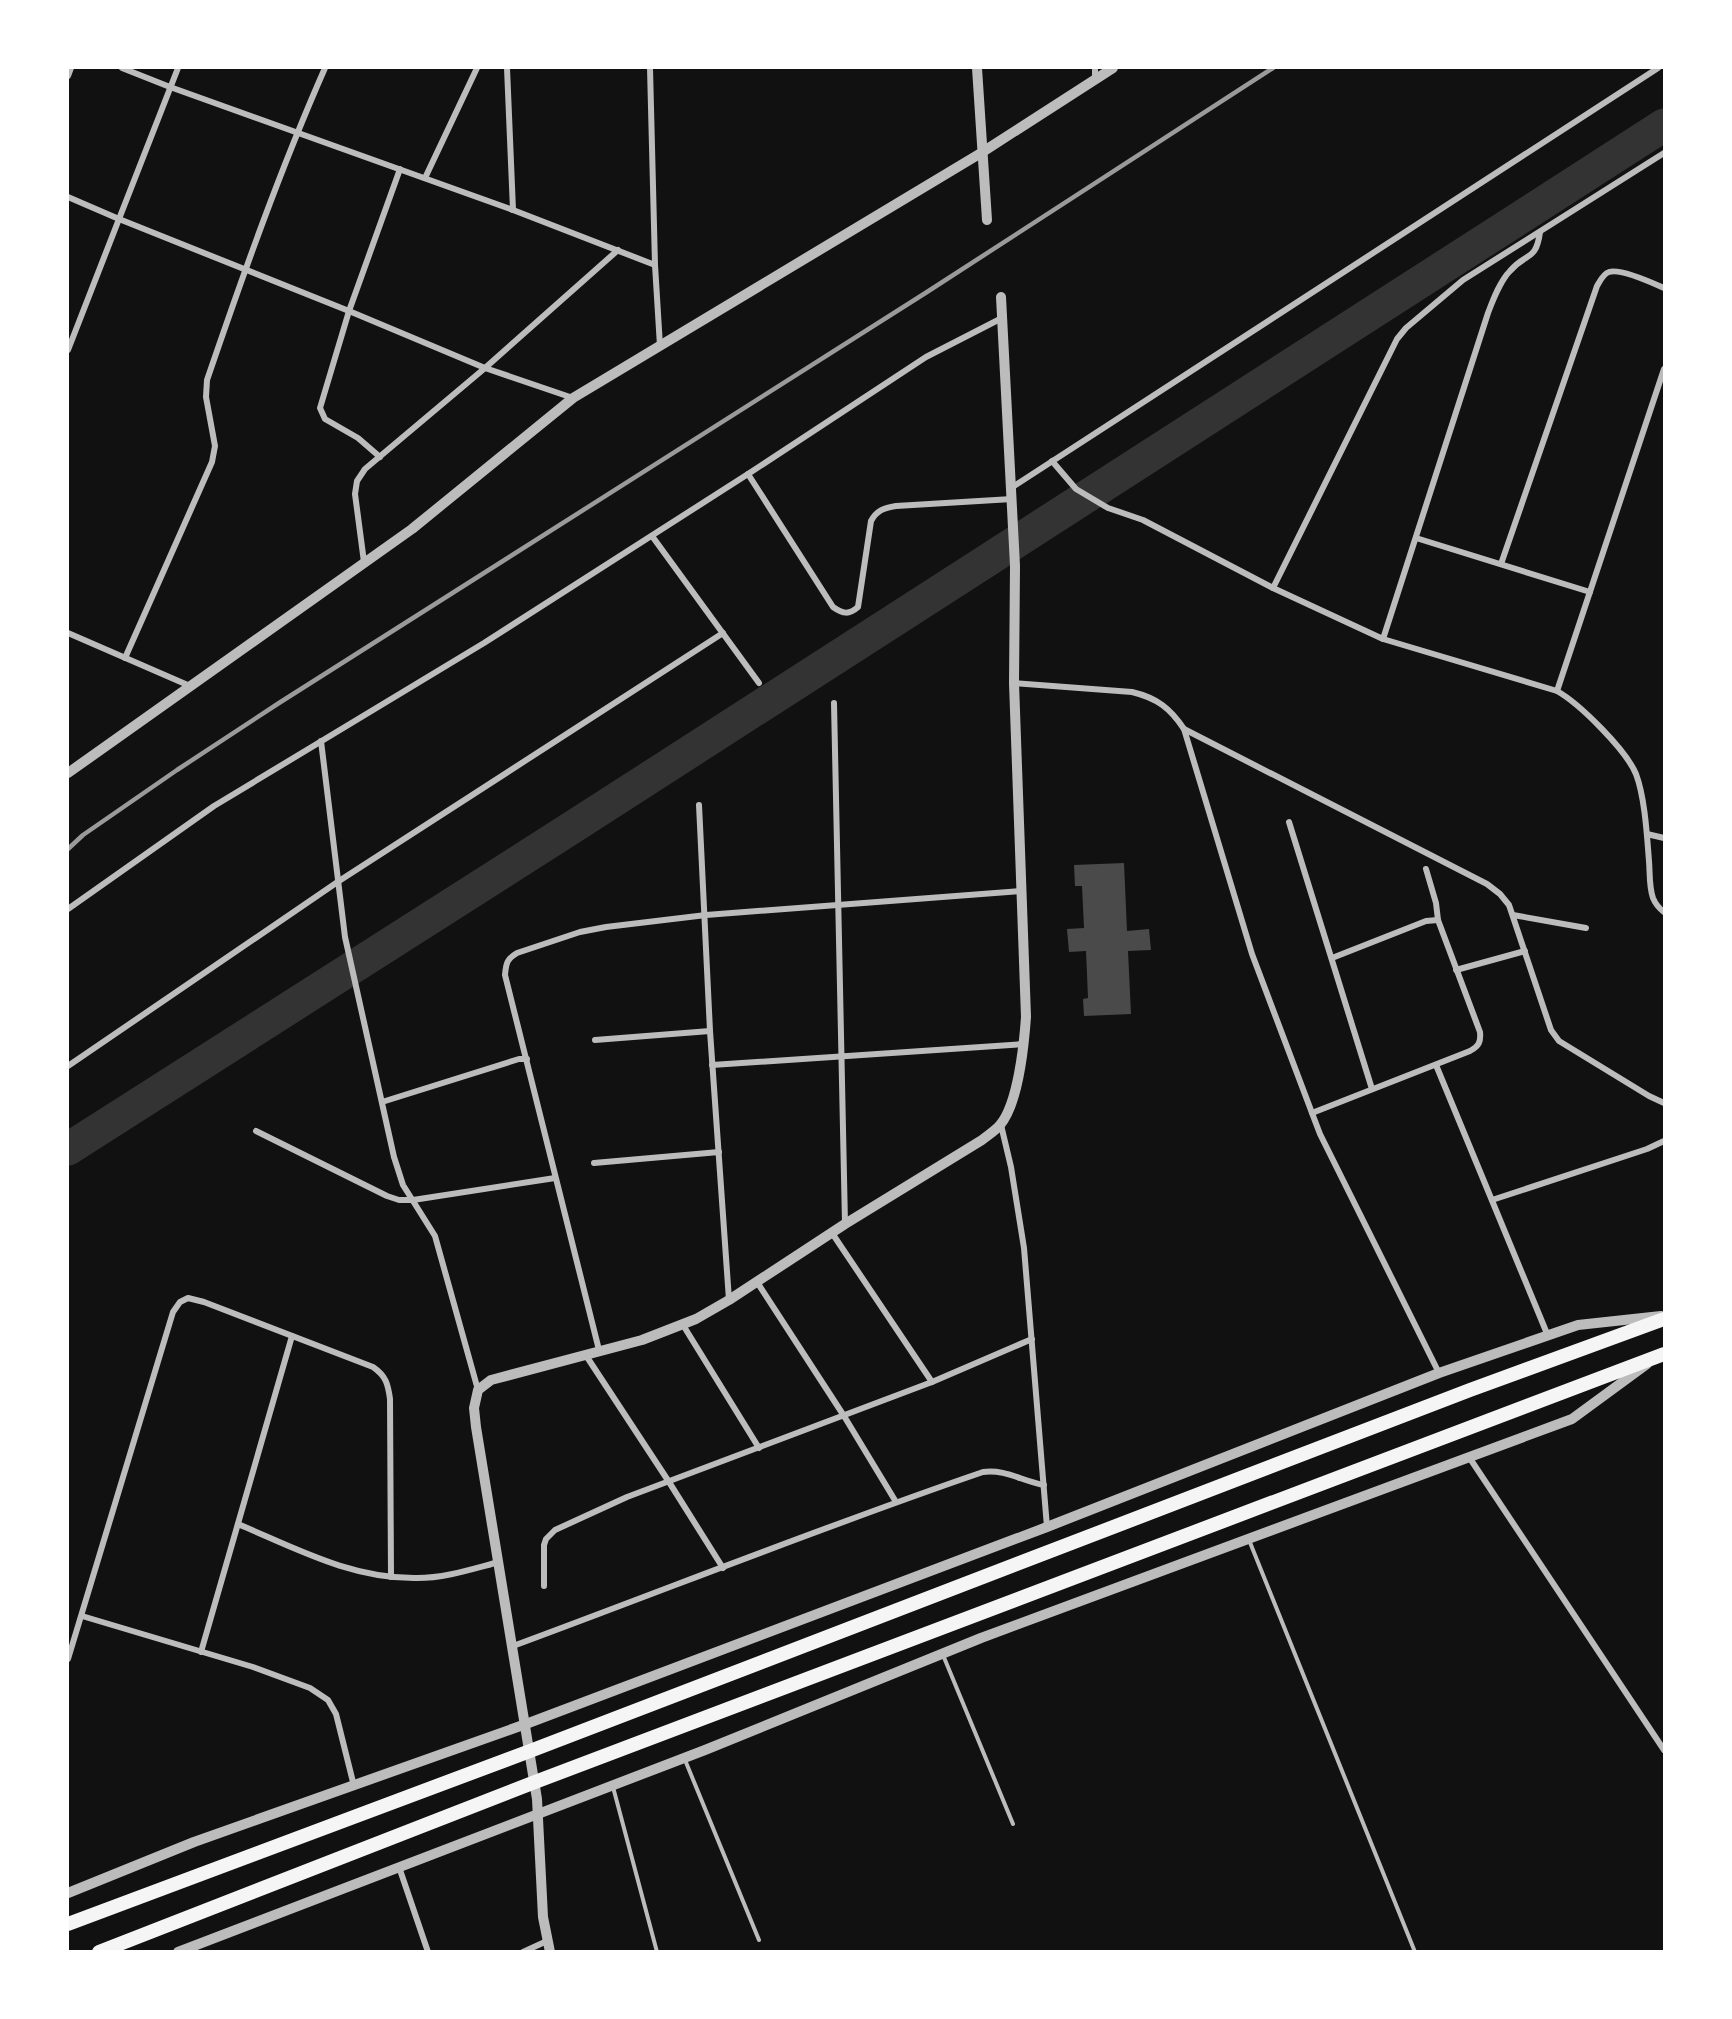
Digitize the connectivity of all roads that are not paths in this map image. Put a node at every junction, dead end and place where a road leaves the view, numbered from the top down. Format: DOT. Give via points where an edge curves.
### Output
graph roads {
  1 [pos="71,68"];
  2 [pos="122,68"];
  3 [pos="178,68"];
  4 [pos="325,68"];
  5 [pos="477,68"];
  6 [pos="507,68"];
  7 [pos="650,68"];
  8 [pos="977,68"];
  9 [pos="1113,68"];
  10 [pos="1658,68"];
  11 [pos="1095,73"];
  12 [pos="68,76"];
  13 [pos="170,87"];
  14 [pos="297,132"];
  15 [pos="981,153"];
  16 [pos="1665,153"];
  17 [pos="400,169"];
  18 [pos="425,178"];
  19 [pos="68,197"];
  20 [pos="513,210"];
  21 [pos="119,219"];
  22 [pos="987,220"];
  23 [pos="1540,232"];
  24 [pos="618,250"];
  25 [pos="655,265"];
  26 [pos="245,269"];
  27 [pos="1665,288"];
  28 [pos="1001,297"];
  29 [pos="349,311"];
  30 [pos="1002,318"];
  31 [pos="660,346"];
  32 [pos="68,350"];
  33 [pos="485,368"];
  34 [pos="1665,369"];
  35 [pos="573,398"];
  36 [pos="380,457"];
  37 [pos="1052,461"];
  38 [pos="748,474"];
  39 [pos="1011,488"];
  40 [pos="1012,499"];
  41 [pos="652,536"];
  42 [pos="1416,538"];
  43 [pos="364,563"];
  44 [pos="1501,564"];
  45 [pos="1273,588"];
  46 [pos="1590,592"];
  47 [pos="68,633"];
  48 [pos="723,633"];
  49 [pos="1383,639"];
  50 [pos="125,658"];
  51 [pos="759,683"];
  52 [pos="1014,684"];
  53 [pos="191,686"];
  54 [pos="1557,691"];
  55 [pos="834,703"];
  56 [pos="1184,729"];
  57 [pos="321,741"];
  58 [pos="68,773"];
  59 [pos="699,804"];
  60 [pos="1289,822"];
  61 [pos="1647,834"];
  62 [pos="1665,838"];
  63 [pos="1426,869"];
  64 [pos="339,881"];
  65 [pos="1021,891"];
  66 [pos="839,905"];
  67 [pos="68,909"];
  68 [pos="1665,912"];
  69 [pos="705,915"];
  70 [pos="1513,915"];
  71 [pos="1438,920"];
  72 [pos="1586,928"];
  73 [pos="1525,951"];
  74 [pos="1332,958"];
  75 [pos="1456,970"];
  76 [pos="710,1031"];
  77 [pos="595,1040"];
  78 [pos="1024,1044"];
  79 [pos="842,1056"];
  80 [pos="527,1059"];
  81 [pos="712,1065"];
  82 [pos="1436,1065"];
  83 [pos="68,1066"];
  84 [pos="1372,1089"];
  85 [pos="382,1102"];
  86 [pos="1665,1103"];
  87 [pos="1312,1113"];
  88 [pos="1000,1125"];
  89 [pos="256,1131"];
  90 [pos="1665,1142"];
  91 [pos="719,1152"];
  92 [pos="594,1163"];
  93 [pos="555,1178"];
  94 [pos="413,1200"];
  95 [pos="1492,1200"];
  96 [pos="844,1224"];
  97 [pos="832,1233"];
  98 [pos="756,1282"];
  99 [pos="729,1300"];
  100 [pos="1665,1317"];
  101 [pos="683,1325"];
  102 [pos="292,1336"];
  103 [pos="1548,1336"];
  104 [pos="1032,1339"];
  105 [pos="599,1350"];
  106 [pos="585,1354"];
  107 [pos="1661,1356"];
  108 [pos="1439,1373"];
  109 [pos="932,1382"];
  110 [pos="478,1390"];
  111 [pos="844,1416"];
  112 [pos="759,1448"];
  113 [pos="1469,1457"];
  114 [pos="669,1482"];
  115 [pos="1044,1485"];
  116 [pos="896,1502"];
  117 [pos="238,1524"];
  118 [pos="1047,1527"];
  119 [pos="1248,1539"];
  120 [pos="498,1562"];
  121 [pos="723,1568"];
  122 [pos="391,1577"];
  123 [pos="544,1586"];
  124 [pos="82,1616"];
  125 [pos="513,1646"];
  126 [pos="201,1652"];
  127 [pos="942,1654"];
  128 [pos="68,1659"];
  129 [pos="526,1724"];
  130 [pos="1665,1749"];
  131 [pos="684,1758"];
  132 [pos="613,1785"];
  133 [pos="354,1786"];
  134 [pos="537,1814"];
  135 [pos="1013,1824"];
  136 [pos="399,1867"];
  137 [pos="68,1893"];
  138 [pos="68,1924"];
  139 [pos="759,1940"];
  140 [pos="549,1946"];
  141 [pos="99,1952"];
  142 [pos="178,1952"];
  143 [pos="428,1952"];
  144 [pos="523,1952"];
  145 [pos="657,1952"];
  146 [pos="1415,1952"];
  1 -- 12 [label="street"];
  2 -- 13 [label="street"];
  3 -- 13 [label="street"];
  4 -- 14 [label="street"];
  5 -- 18 [label="street"];
  6 -- 20 [label="street"];
  7 -- 25 [label="street"];
  8 -- 15 [label="street"];
  9 -- 11 [label="street"];
  10 -- 37 [label="street"];
  11 -- 15 [label="street"];
  13 -- 14 [label="street"];
  13 -- 21 [label="street"];
  14 -- 17 [label="street"];
  14 -- 26 [label="street"];
  15 -- 22 [label="street"];
  15 -- 31 [label="street"];
  16 -- 23 [label="street"];
  17 -- 18 [label="street"];
  17 -- 29 [label="street"];
  18 -- 20 [label="street"];
  19 -- 21 [label="street"];
  20 -- 24 [label="street"];
  21 -- 26 [label="street"];
  21 -- 32 [label="street"];
  23 -- 42 [label="street" via="1535,252 1509,271 1491,304"];
  23 -- 45 [label="street" via="1463,280 1397,339"];
  24 -- 25 [label="street"];
  24 -- 33 [label="street"];
  25 -- 31 [label="street"];
  26 -- 29 [label="street"];
  26 -- 50 [label="street" via="207,380 206,397 215,446 212,462"];
  27 -- 44 [label="street" via="1621,272 1610,271 1602,277"];
  28 -- 30 [label="street"];
  29 -- 33 [label="street"];
  29 -- 36 [label="street" via="320,408 325,419 358,438"];
  30 -- 38 [label="street" via="926,357"];
  30 -- 39 [label="street"];
  31 -- 35 [label="street"];
  33 -- 35 [label="street"];
  33 -- 36 [label="street"];
  34 -- 46 [label="street"];
  35 -- 43 [label="street" via="412,529"];
  36 -- 43 [label="street" via="365,469 355,494"];
  37 -- 39 [label="street"];
  37 -- 45 [label="street" via="1076,489 1108,508 1143,519"];
  38 -- 40 [label="street" via="833,607 842,613 851,613 858,607 871,521 876,512 885,507"];
  38 -- 41 [label="street"];
  39 -- 40 [label="street"];
  40 -- 52 [label="street"];
  41 -- 48 [label="street"];
  41 -- 57 [label="street"];
  42 -- 44 [label="street"];
  42 -- 49 [label="street"];
  43 -- 53 [label="street"];
  44 -- 46 [label="street"];
  45 -- 49 [label="street"];
  46 -- 54 [label="street"];
  47 -- 50 [label="street"];
  48 -- 51 [label="street"];
  48 -- 64 [label="street"];
  49 -- 54 [label="street"];
  50 -- 53 [label="street"];
  52 -- 56 [label="street" via="1132,692 1150,697 1174,713"];
  52 -- 65 [label="street"];
  53 -- 58 [label="street"];
  54 -- 61 [label="street" via="1582,708 1632,765"];
  55 -- 66 [label="street"];
  56 -- 70 [label="street" via="1487,884 1500,894"];
  56 -- 87 [label="street" via="1252,954"];
  57 -- 64 [label="street"];
  57 -- 67 [label="street" via="214,806"];
  59 -- 69 [label="street"];
  60 -- 74 [label="street"];
  61 -- 62 [label="street"];
  61 -- 68 [label="street" via="1653,899"];
  63 -- 71 [label="street"];
  64 -- 83 [label="street"];
  64 -- 85 [label="street" via="348,951"];
  65 -- 66 [label="street"];
  65 -- 78 [label="street"];
  66 -- 69 [label="street"];
  66 -- 79 [label="street"];
  69 -- 76 [label="street"];
  69 -- 80 [label="street" via="589,930 509,958 505,975"];
  70 -- 72 [label="street"];
  70 -- 73 [label="street"];
  71 -- 74 [label="street" via="1426,921"];
  71 -- 75 [label="street"];
  73 -- 75 [label="street"];
  73 -- 86 [label="street" via="1551,1030 1559,1041"];
  74 -- 84 [label="street"];
  75 -- 82 [label="street" via="1480,1041 1470,1051"];
  76 -- 77 [label="street"];
  76 -- 81 [label="street"];
  78 -- 79 [label="street"];
  78 -- 88 [label="street" via="1012,1104"];
  79 -- 81 [label="street"];
  79 -- 96 [label="street"];
  80 -- 85 [label="street"];
  80 -- 93 [label="street"];
  81 -- 91 [label="street"];
  82 -- 84 [label="street"];
  82 -- 95 [label="street"];
  84 -- 87 [label="street"];
  85 -- 94 [label="street" via="398,1173"];
  87 -- 108 [label="street"];
  88 -- 96 [label="street" via="982,1140"];
  88 -- 104 [label="street" via="1024,1248"];
  89 -- 94 [label="street" via="387,1196"];
  90 -- 95 [label="street"];
  91 -- 92 [label="street"];
  91 -- 99 [label="street"];
  93 -- 94 [label="street"];
  93 -- 105 [label="street"];
  94 -- 110 [label="street" via="435,1236"];
  95 -- 103 [label="street"];
  96 -- 97 [label="street"];
  97 -- 98 [label="street"];
  97 -- 109 [label="street"];
  98 -- 99 [label="street"];
  98 -- 111 [label="street"];
  99 -- 101 [label="street"];
  100 -- 103 [label="street" via="1578,1326"];
  100 -- 138 [label="highway"];
  101 -- 105 [label="street"];
  101 -- 112 [label="street"];
  102 -- 117 [label="street"];
  102 -- 122 [label="street" via="374,1367 388,1381"];
  102 -- 124 [label="street" via="204,1302 188,1298 180,1302 173,1312"];
  103 -- 108 [label="street"];
  104 -- 109 [label="street"];
  104 -- 115 [label="street"];
  105 -- 106 [label="street"];
  106 -- 110 [label="street" via="491,1380"];
  106 -- 114 [label="street"];
  107 -- 113 [label="street" via="1572,1419"];
  107 -- 141 [label="highway" via="534,1782"];
  108 -- 118 [label="street"];
  109 -- 111 [label="street"];
  110 -- 120 [label="street" via="474,1408 476,1427"];
  111 -- 112 [label="street"];
  111 -- 116 [label="street"];
  112 -- 114 [label="street"];
  113 -- 119 [label="street"];
  113 -- 130 [label="street"];
  114 -- 121 [label="street"];
  114 -- 123 [label="street" via="550,1533 543,1552"];
  115 -- 116 [label="street" via="1001,1472 983,1472"];
  115 -- 118 [label="street"];
  116 -- 121 [label="street"];
  117 -- 122 [label="street" via="341,1568"];
  117 -- 126 [label="street"];
  118 -- 129 [label="street"];
  119 -- 127 [label="street"];
  119 -- 146 [label="lane"];
  120 -- 122 [label="street" via="419,1579"];
  120 -- 125 [label="street"];
  121 -- 125 [label="street"];
  124 -- 126 [label="street"];
  124 -- 128 [label="street"];
  125 -- 129 [label="street"];
  126 -- 133 [label="street" via="310,1688 328,1700 336,1714"];
  127 -- 131 [label="street"];
  127 -- 135 [label="lane"];
  129 -- 133 [label="street"];
  129 -- 134 [label="street"];
  131 -- 132 [label="street"];
  131 -- 139 [label="lane"];
  132 -- 134 [label="street"];
  132 -- 145 [label="lane"];
  133 -- 137 [label="street" via="194,1842"];
  134 -- 136 [label="street"];
  134 -- 140 [label="street" via="543,1917"];
  136 -- 142 [label="street"];
  136 -- 143 [label="street"];
  140 -- 144 [label="street"];
}
